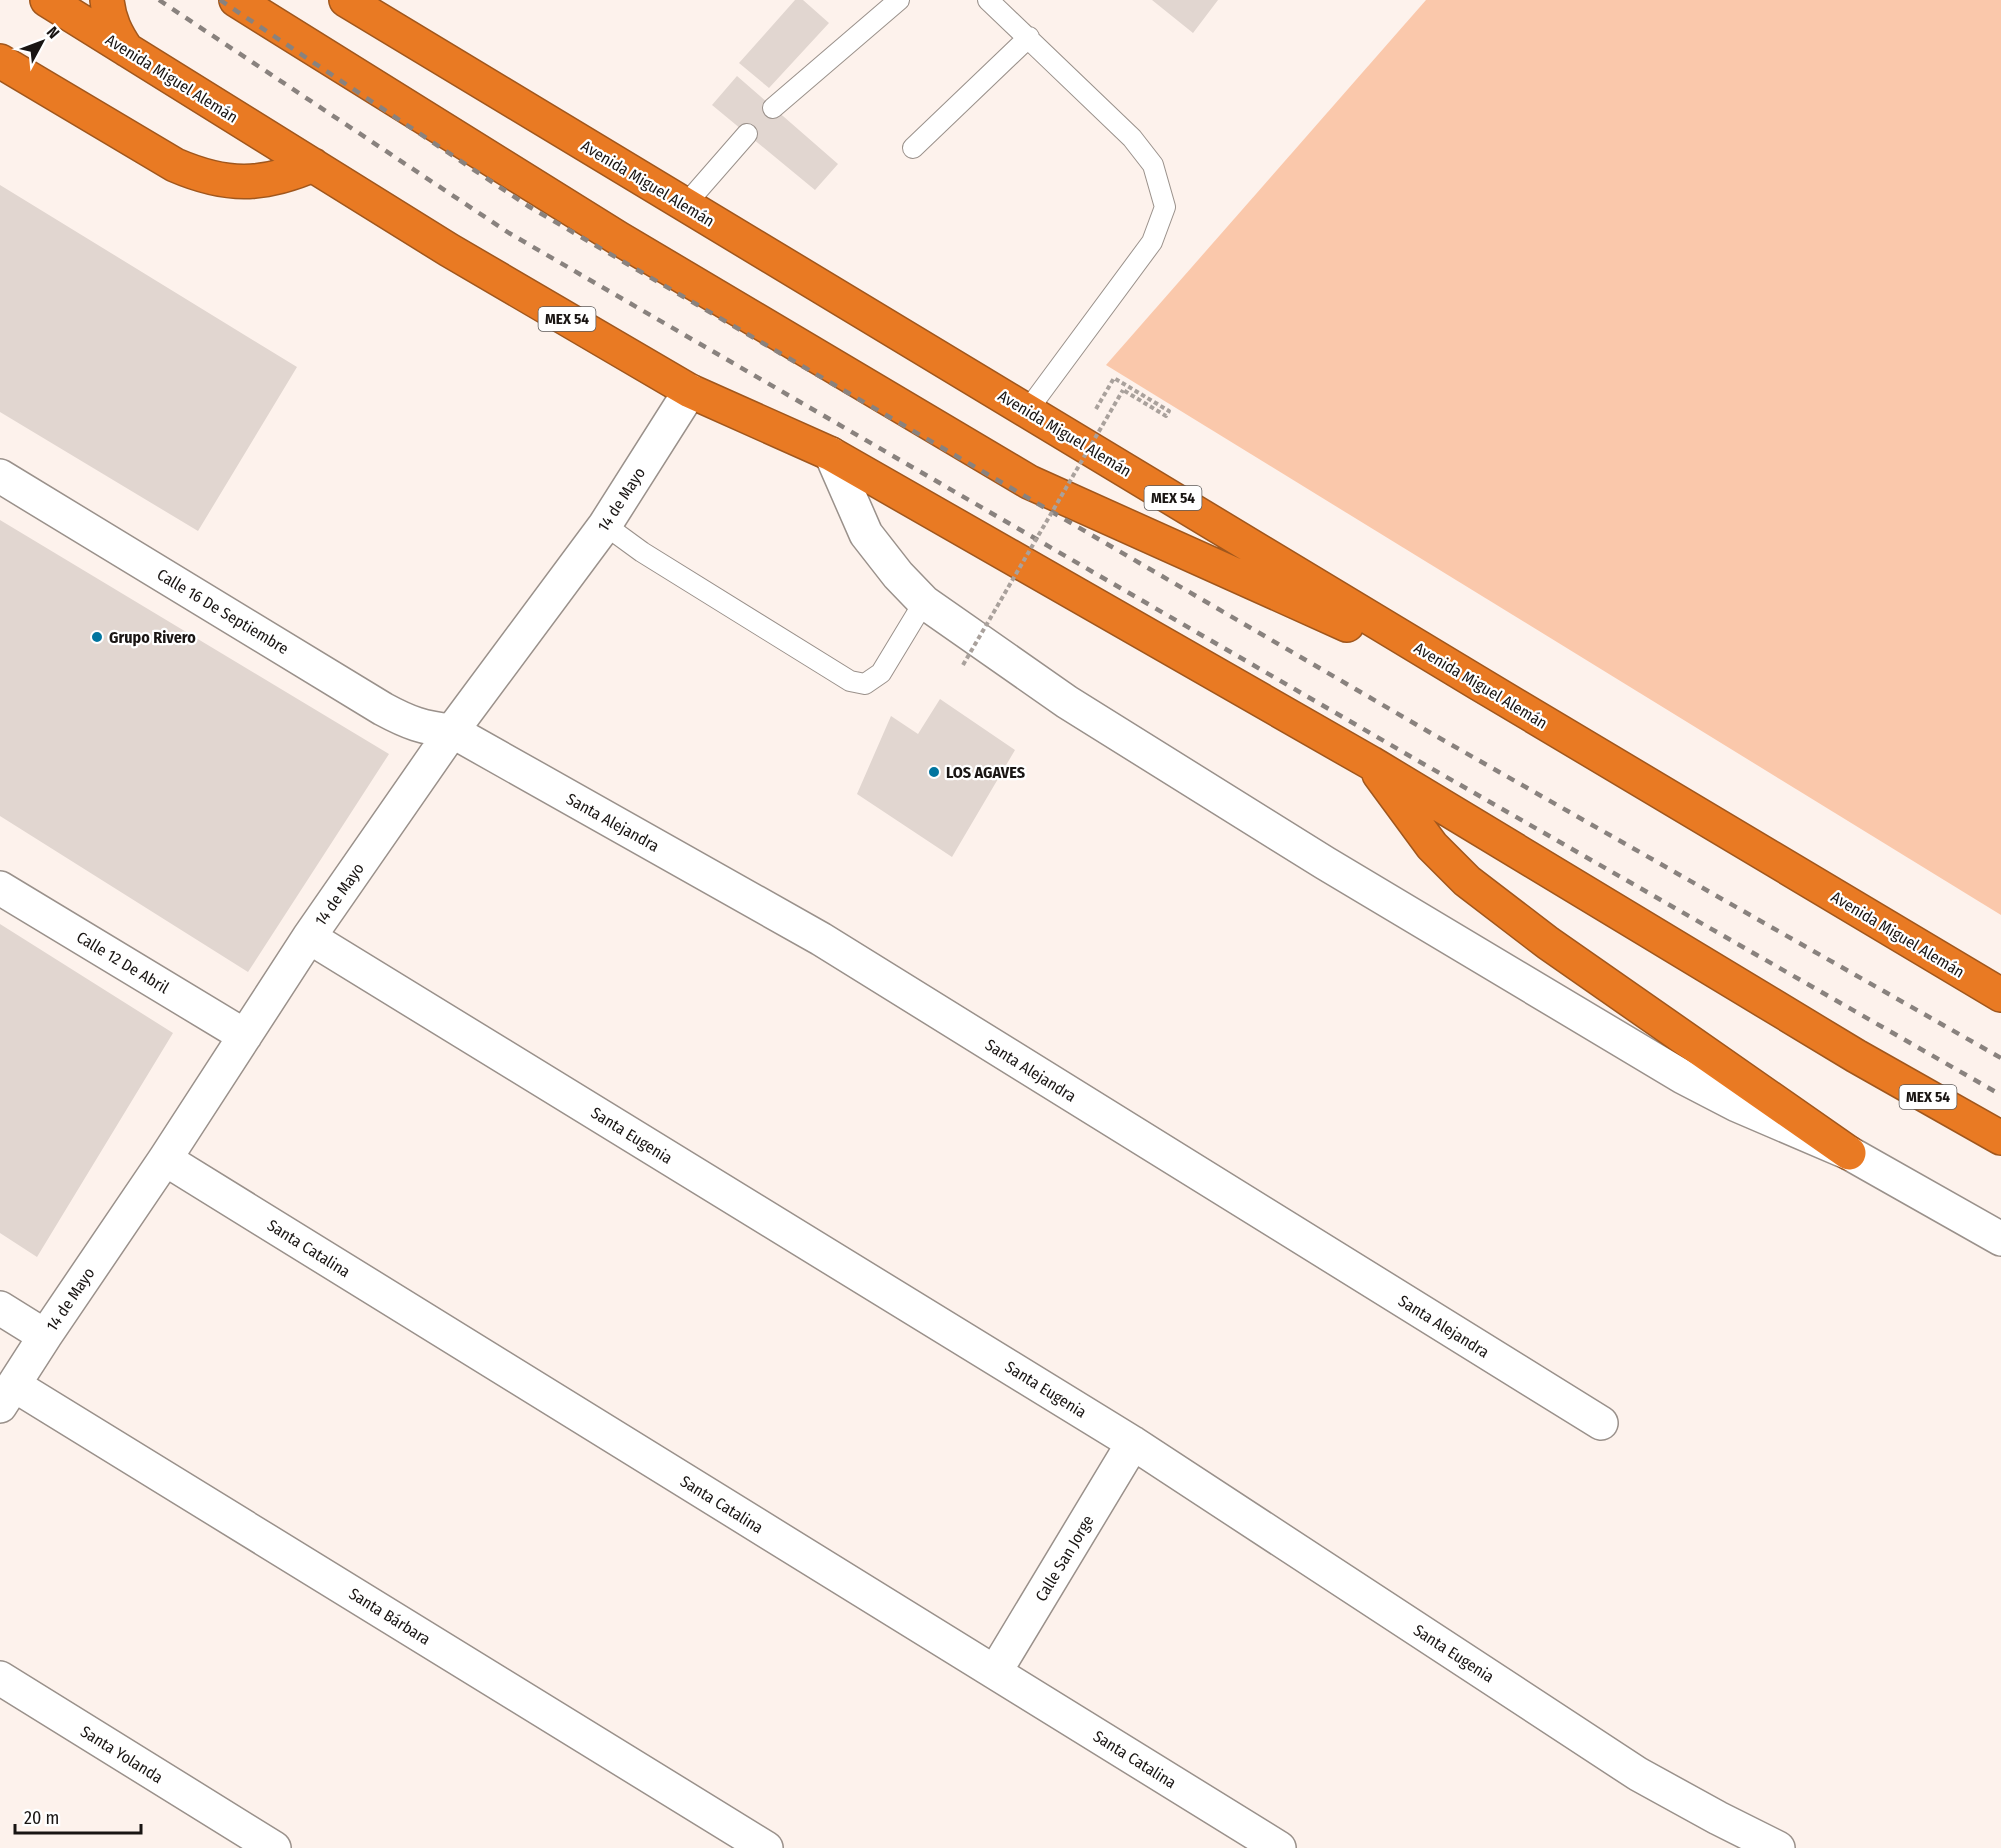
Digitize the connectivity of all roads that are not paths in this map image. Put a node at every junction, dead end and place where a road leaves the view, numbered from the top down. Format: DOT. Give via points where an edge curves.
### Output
graph roads {
  1 [pos="47,0"];
  2 [pos="107,0"];
  3 [pos="236,0"];
  4 [pos="346,0"];
  5 [pos="900,0"];
  6 [pos="988,0"];
  7 [pos="1029,37"];
  8 [pos="127,50"];
  9 [pos="0,61"];
  10 [pos="774,108"];
  11 [pos="747,134"];
  12 [pos="913,148"];
  13 [pos="313,165"];
  14 [pos="685,205"];
  15 [pos="690,391"];
  16 [pos="1028,411"];
  17 [pos="831,454"];
  18 [pos="0,476"];
  19 [pos="605,525"];
  20 [pos="924,602"];
  21 [pos="1478,683"];
  22 [pos="452,731"];
  23 [pos="1371,763"];
  24 [pos="0,888"];
  25 [pos="309,937"];
  26 [pos="2001,995"];
  27 [pos="245,1036"];
  28 [pos="2001,1138"];
  29 [pos="1850,1153"];
  30 [pos="165,1160"];
  31 [pos="2001,1239"];
  32 [pos="0,1308"];
  33 [pos="45,1336"];
  34 [pos="7,1396"];
  35 [pos="1600,1423"];
  36 [pos="1133,1443"];
  37 [pos="995,1672"];
  38 [pos="0,1678"];
  39 [pos="274,1848"];
  40 [pos="766,1848"];
  41 [pos="1279,1848"];
  42 [pos="1778,1848"];
  1 -- 8 [label="highway, Avenida Miguel Alemán / MEX 54"];
  2 -- 8 [label="highway" via="115,32"];
  3 -- 21 [label="highway" via="618,238 1029,482"];
  4 -- 14 [label="highway, Avenida Miguel Alemán / MEX 54"];
  5 -- 10 [label="lane"];
  6 -- 7 [label="lane"];
  7 -- 12 [label="lane"];
  7 -- 16 [label="lane" via="1132,138 1153,165 1165,207 1152,242"];
  8 -- 13 [label="highway, Avenida Miguel Alemán / MEX 54"];
  9 -- 13 [label="highway" via="196,174 219,181 265,182"];
  11 -- 14 [label="lane"];
  13 -- 15 [label="highway, Avenida Miguel Alemán / MEX 54"];
  14 -- 16 [label="highway, Avenida Miguel Alemán / MEX 54"];
  15 -- 17 [label="highway, Avenida Miguel Alemán / MEX 54"];
  15 -- 19 [label="street, 14 de Mayo"];
  16 -- 21 [label="highway, Avenida Miguel Alemán / MEX 54"];
  17 -- 20 [label="street" via="866,534"];
  17 -- 23 [label="highway, Avenida Miguel Alemán / MEX 54"];
  18 -- 22 [label="street, Calle 16 De Septiembre" via="383,709 427,729"];
  19 -- 20 [label="lane" via="850,681 865,684 880,673"];
  19 -- 22 [label="street, 14 de Mayo"];
  20 -- 29 [label="street" via="1067,702 1633,1049 1737,1105"];
  21 -- 26 [label="highway, Avenida Miguel Alemán / MEX 54"];
  22 -- 25 [label="street, 14 de Mayo"];
  22 -- 35 [label="street, Santa Alejandra" via="821,939"];
  23 -- 28 [label="highway, Avenida Miguel Alemán / MEX 54" via="1856,1056"];
  23 -- 29 [label="highway" via="1432,846 1467,881 1548,943"];
  24 -- 27 [label="street, Calle 12 De Abril"];
  25 -- 27 [label="street, 14 de Mayo"];
  25 -- 36 [label="street, Santa Eugenia"];
  27 -- 30 [label="street, 14 de Mayo"];
  29 -- 31 [label="street"];
  30 -- 33 [label="street, 14 de Mayo"];
  30 -- 37 [label="street, Santa Catalina"];
  32 -- 33 [label="street"];
  33 -- 34 [label="street, 14 de Mayo"];
  34 -- 40 [label="street, Santa Bárbara"];
  36 -- 37 [label="street, Calle San Jorge"];
  36 -- 42 [label="street, Santa Eugenia" via="1638,1774"];
  37 -- 41 [label="street, Santa Catalina"];
  38 -- 39 [label="street, Santa Yolanda"];
}
